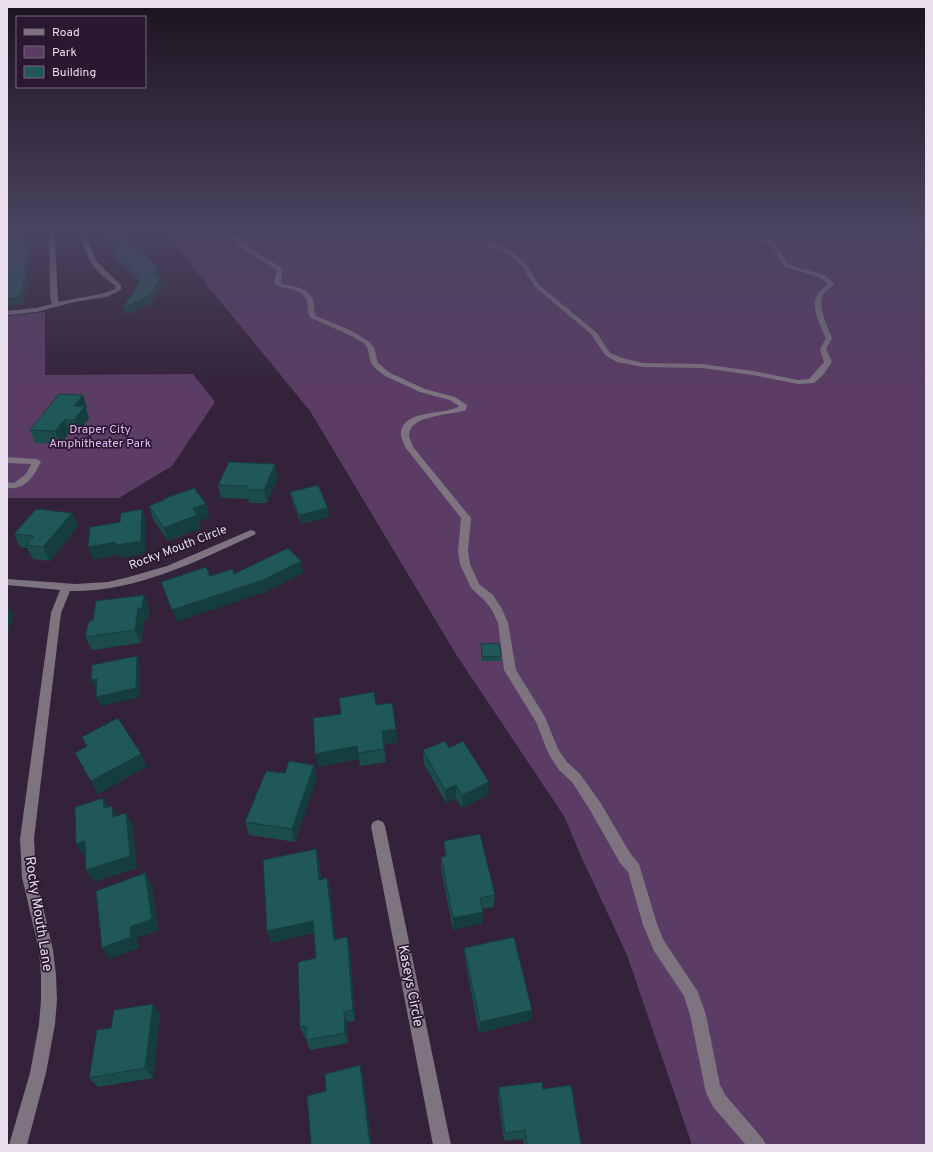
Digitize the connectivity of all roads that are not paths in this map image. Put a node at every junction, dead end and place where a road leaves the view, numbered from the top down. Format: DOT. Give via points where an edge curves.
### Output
graph roads {
  1 [pos="53,283"];
  2 [pos="114,283"];
  3 [pos="277,283"];
  4 [pos="535,283"];
  5 [pos="830,283"];
  6 [pos="55,304"];
  7 [pos="7,313"];
  8 [pos="7,460"];
  9 [pos="7,485"];
  10 [pos="251,533"];
  11 [pos="7,582"];
  12 [pos="66,588"];
  13 [pos="378,826"];
  14 [pos="18,1145"];
  15 [pos="442,1145"];
  16 [pos="757,1145"];
  1 -- 6 [label="street"];
  2 -- 6 [label="street" via="119,288 110,294"];
  3 -- 16 [label="street" via="308,295 313,317 366,342 373,351 374,362 380,370 422,391 463,404 463,408 458,411 423,416 408,427 405,439 466,518 463,551 465,564 476,586 493,604 503,623 510,670 514,680 541,720 553,751 591,800 634,869 650,925 659,946 690,992 698,1015 712,1087 720,1102"];
  4 -- 5 [label="street" via="589,328 609,356 643,365 702,366 754,373 788,382 811,381 828,362 823,349 829,338 817,305 821,293 829,288"];
  6 -- 7 [label="street" via="36,310"];
  8 -- 9 [label="street" via="37,462 29,476 16,486"];
  10 -- 12 [label="street, Rocky Mouth Circle" via="148,576 109,585"];
  11 -- 12 [label="street, Rocky Mouth Circle"];
  12 -- 14 [label="street, Rocky Mouth Lane" via="56,613 27,839 28,867 46,950 50,991 46,1037 34,1094"];
  13 -- 15 [label="street, Kaseys Circle"];
}
